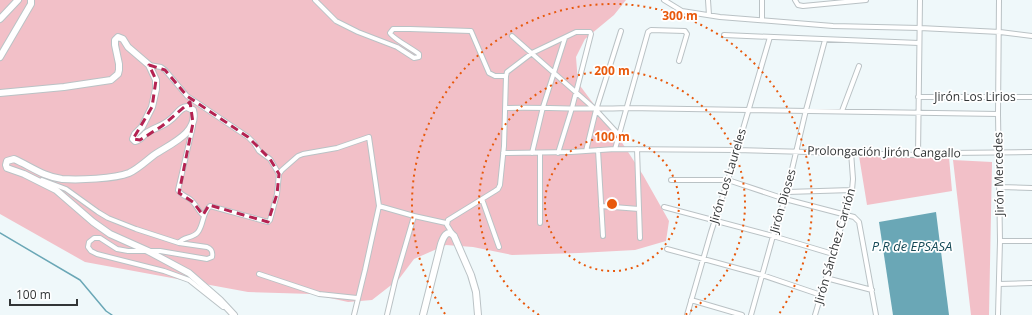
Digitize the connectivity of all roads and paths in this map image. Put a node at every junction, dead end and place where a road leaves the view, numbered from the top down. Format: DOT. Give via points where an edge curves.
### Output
graph roads {
  1 [pos="18,0"];
  2 [pos="31,0"];
  3 [pos="315,0"];
  4 [pos="664,0"];
  5 [pos="708,0"];
  6 [pos="762,0"];
  7 [pos="795,0"];
  8 [pos="866,0"];
  9 [pos="920,0"];
  10 [pos="999,0"];
  11 [pos="709,15"];
  12 [pos="0,20"];
  13 [pos="762,20"];
  14 [pos="920,28"];
  15 [pos="621,31"];
  16 [pos="1000,32"];
  17 [pos="724,35"];
  18 [pos="512,36"];
  19 [pos="1032,36"];
  20 [pos="770,37"];
  21 [pos="564,38"];
  22 [pos="825,40"];
  23 [pos="919,43"];
  24 [pos="532,53"];
  25 [pos="0,57"];
  26 [pos="679,61"];
  27 [pos="150,65"];
  28 [pos="858,66"];
  29 [pos="554,72"];
  30 [pos="506,76"];
  31 [pos="0,93"];
  32 [pos="576,93"];
  33 [pos="918,97"];
  34 [pos="998,97"];
  35 [pos="1032,97"];
  36 [pos="543,107"];
  37 [pos="505,108"];
  38 [pos="572,108"];
  39 [pos="627,108"];
  40 [pos="596,110"];
  41 [pos="748,110"];
  42 [pos="806,110"];
  43 [pos="842,111"];
  44 [pos="918,112"];
  45 [pos="998,114"];
  46 [pos="193,123"];
  47 [pos="619,135"];
  48 [pos="615,149"];
  49 [pos="637,149"];
  50 [pos="598,150"];
  51 [pos="736,150"];
  52 [pos="586,151"];
  53 [pos="797,151"];
  54 [pos="851,152"];
  55 [pos="1032,152"];
  56 [pos="503,153"];
  57 [pos="532,153"];
  58 [pos="540,153"];
  59 [pos="558,153"];
  60 [pos="1000,153"];
  61 [pos="918,155"];
  62 [pos="0,165"];
  63 [pos="7,168"];
  64 [pos="24,174"];
  65 [pos="279,174"];
  66 [pos="671,180"];
  67 [pos="728,180"];
  68 [pos="999,187"];
  69 [pos="1032,188"];
  70 [pos="852,190"];
  71 [pos="787,192"];
  72 [pos="482,199"];
  73 [pos="785,199"];
  74 [pos="379,206"];
  75 [pos="601,206"];
  76 [pos="664,207"];
  77 [pos="639,209"];
  78 [pos="846,214"];
  79 [pos="204,215"];
  80 [pos="414,216"];
  81 [pos="714,221"];
  82 [pos="446,223"];
  83 [pos="540,223"];
  84 [pos="452,233"];
  85 [pos="603,236"];
  86 [pos="773,236"];
  87 [pos="640,238"];
  88 [pos="1000,241"];
  89 [pos="179,242"];
  90 [pos="1032,242"];
  91 [pos="499,247"];
  92 [pos="667,249"];
  93 [pos="148,251"];
  94 [pos="834,254"];
  95 [pos="703,259"];
  96 [pos="259,274"];
  97 [pos="762,276"];
  98 [pos="826,278"];
  99 [pos="1032,283"];
  100 [pos="999,284"];
  101 [pos="872,290"];
  102 [pos="822,295"];
  103 [pos="357,298"];
  104 [pos="691,300"];
  105 [pos="233,315"];
  106 [pos="354,315"];
  107 [pos="387,315"];
  108 [pos="423,315"];
  109 [pos="478,315"];
  110 [pos="687,315"];
  111 [pos="742,315"];
  112 [pos="751,315"];
  113 [pos="815,315"];
  114 [pos="876,315"];
  115 [pos="998,315"];
  1 -- 12 [label="street"];
  2 -- 25 [label="street"];
  3 -- 30 [label="street" via="336,22 397,47 414,58 419,57 419,54 392,37 391,31 471,31 489,73"];
  4 -- 11 [label="street" via="682,10"];
  5 -- 11 [label="street"];
  6 -- 13 [label="street"];
  7 -- 8 [label="street" via="798,5 803,6"];
  9 -- 14 [label="street"];
  10 -- 16 [label="street, Jirón Mercedes"];
  11 -- 13 [label="street"];
  13 -- 14 [label="street" via="833,26"];
  14 -- 16 [label="street"];
  14 -- 23 [label="street"];
  15 -- 40 [label="street"];
  16 -- 19 [label="street"];
  16 -- 34 [label="street, Jirón Mercedes"];
  17 -- 20 [label="street"];
  18 -- 24 [label="street"];
  20 -- 22 [label="street"];
  20 -- 41 [label="street, Jirón Los Laureles"];
  21 -- 24 [label="street"];
  21 -- 29 [label="street"];
  21 -- 32 [label="street" via="576,32 591,34"];
  22 -- 23 [label="street"];
  22 -- 42 [label="street, Jirón Dioses"];
  23 -- 33 [label="street"];
  24 -- 29 [label="street"];
  24 -- 30 [label="street" via="507,72"];
  26 -- 39 [label="street" via="687,34 685,31 650,31"];
  27 -- 31 [label="street" via="118,37 115,45 119,70 111,80"];
  27 -- 46 [label="street" via="156,80 156,89 142,128 133,139 140,140 184,107 193,110"];
  27 -- 65 [label="street" via="165,70 187,96 248,137 270,159"];
  28 -- 43 [label="street"];
  29 -- 32 [label="street"];
  29 -- 36 [label="street"];
  30 -- 37 [label="street"];
  32 -- 38 [label="street"];
  32 -- 40 [label="street"];
  33 -- 34 [label="street, Jirón Los Lirios"];
  33 -- 44 [label="street"];
  34 -- 35 [label="street, Jirón Los Lirios"];
  34 -- 45 [label="street, Jirón Mercedes"];
  36 -- 37 [label="street"];
  36 -- 38 [label="street"];
  36 -- 57 [label="street"];
  37 -- 56 [label="street"];
  38 -- 40 [label="street"];
  38 -- 59 [label="street"];
  39 -- 40 [label="street"];
  39 -- 41 [label="street"];
  39 -- 47 [label="street"];
  40 -- 47 [label="street"];
  40 -- 52 [label="street"];
  41 -- 42 [label="street"];
  41 -- 51 [label="street, Jirón Los Laureles"];
  42 -- 43 [label="street"];
  42 -- 53 [label="street, Jirón Dioses"];
  43 -- 44 [label="street"];
  44 -- 45 [label="street"];
  44 -- 61 [label="street"];
  45 -- 60 [label="street, Jirón Mercedes"];
  46 -- 63 [label="street" via="179,140 135,170 121,175 85,179 62,178 47,175 14,160 7,161"];
  46 -- 79 [label="street" via="178,190 181,195 194,202"];
  47 -- 48 [label="street"];
  48 -- 49 [label="street, Prolongación Jirón Cangallo"];
  48 -- 50 [label="street, Prolongación Jirón Cangallo"];
  49 -- 51 [label="street, Prolongación Jirón Cangallo"];
  49 -- 77 [label="street"];
  50 -- 52 [label="street, Prolongación Jirón Cangallo"];
  50 -- 75 [label="street"];
  51 -- 53 [label="street, Prolongación Jirón Cangallo"];
  51 -- 67 [label="street, Jirón Los Laureles"];
  52 -- 59 [label="street, Prolongación Jirón Cangallo"];
  53 -- 54 [label="street, Prolongación Jirón Cangallo"];
  53 -- 71 [label="street, Jirón Dioses"];
  54 -- 61 [label="street, Prolongación Jirón Cangallo"];
  54 -- 70 [label="street, Jirón Sánchez Carrión" via="854,178"];
  55 -- 60 [label="street, Prolongación Jirón Cangallo"];
  56 -- 57 [label="street, Prolongación Jirón Cangallo"];
  56 -- 72 [label="street" via="500,185"];
  57 -- 58 [label="street, Prolongación Jirón Cangallo"];
  58 -- 59 [label="street, Prolongación Jirón Cangallo"];
  58 -- 83 [label="street"];
  60 -- 61 [label="street, Prolongación Jirón Cangallo"];
  60 -- 68 [label="street, Jirón Mercedes"];
  62 -- 63 [label="street"];
  63 -- 64 [label="street"];
  64 -- 89 [label="street" via="66,189 108,218"];
  64 -- 93 [label="street" via="56,190 103,230"];
  65 -- 74 [label="street" via="303,154 337,148 369,137"];
  65 -- 79 [label="street" via="277,194 268,222 210,206"];
  66 -- 67 [label="street"];
  67 -- 73 [label="street"];
  67 -- 81 [label="street, Jirón Los Laureles"];
  68 -- 69 [label="street"];
  68 -- 88 [label="street, Jirón Mercedes"];
  70 -- 71 [label="street"];
  70 -- 78 [label="street, Jirón Sánchez Carrión"];
  71 -- 73 [label="street, Jirón Dioses"];
  72 -- 82 [label="street"];
  72 -- 91 [label="street"];
  73 -- 78 [label="street"];
  73 -- 86 [label="street, Jirón Dioses"];
  74 -- 80 [label="street"];
  74 -- 103 [label="street"];
  75 -- 77 [label="street"];
  75 -- 85 [label="street"];
  76 -- 81 [label="street"];
  77 -- 87 [label="street"];
  78 -- 94 [label="street, Jirón Sánchez Carrión"];
  78 -- 101 [label="street" via="859,222"];
  79 -- 89 [label="street" via="198,232"];
  80 -- 82 [label="street"];
  80 -- 107 [label="street"];
  81 -- 86 [label="street"];
  81 -- 95 [label="street, Jirón Los Laureles"];
  82 -- 84 [label="street"];
  84 -- 108 [label="street" via="445,234 443,238"];
  84 -- 109 [label="street" via="471,275"];
  86 -- 94 [label="street"];
  86 -- 97 [label="street, Jirón Dioses"];
  88 -- 90 [label="street"];
  88 -- 100 [label="street, Jirón Mercedes"];
  89 -- 93 [label="street" via="207,247 212,251 212,257 207,259"];
  92 -- 95 [label="street"];
  93 -- 105 [label="street" via="195,277"];
  93 -- 105 [label="street" via="117,249 100,238 94,238 88,247 97,254 189,280"];
  94 -- 98 [label="street, Jirón Sánchez Carrión"];
  95 -- 97 [label="street"];
  95 -- 104 [label="street, Jirón Los Laureles"];
  96 -- 103 [label="street" via="319,294"];
  97 -- 102 [label="street"];
  97 -- 112 [label="street, Jirón Dioses"];
  98 -- 101 [label="street"];
  98 -- 102 [label="street, Jirón Sánchez Carrión"];
  99 -- 100 [label="street"];
  100 -- 115 [label="street, Jirón Mercedes"];
  101 -- 114 [label="street"];
  102 -- 113 [label="street, Jirón Sánchez Carrión"];
  103 -- 106 [label="street"];
  104 -- 110 [label="street, Jirón Los Laureles"];
  104 -- 111 [label="street"];
}
